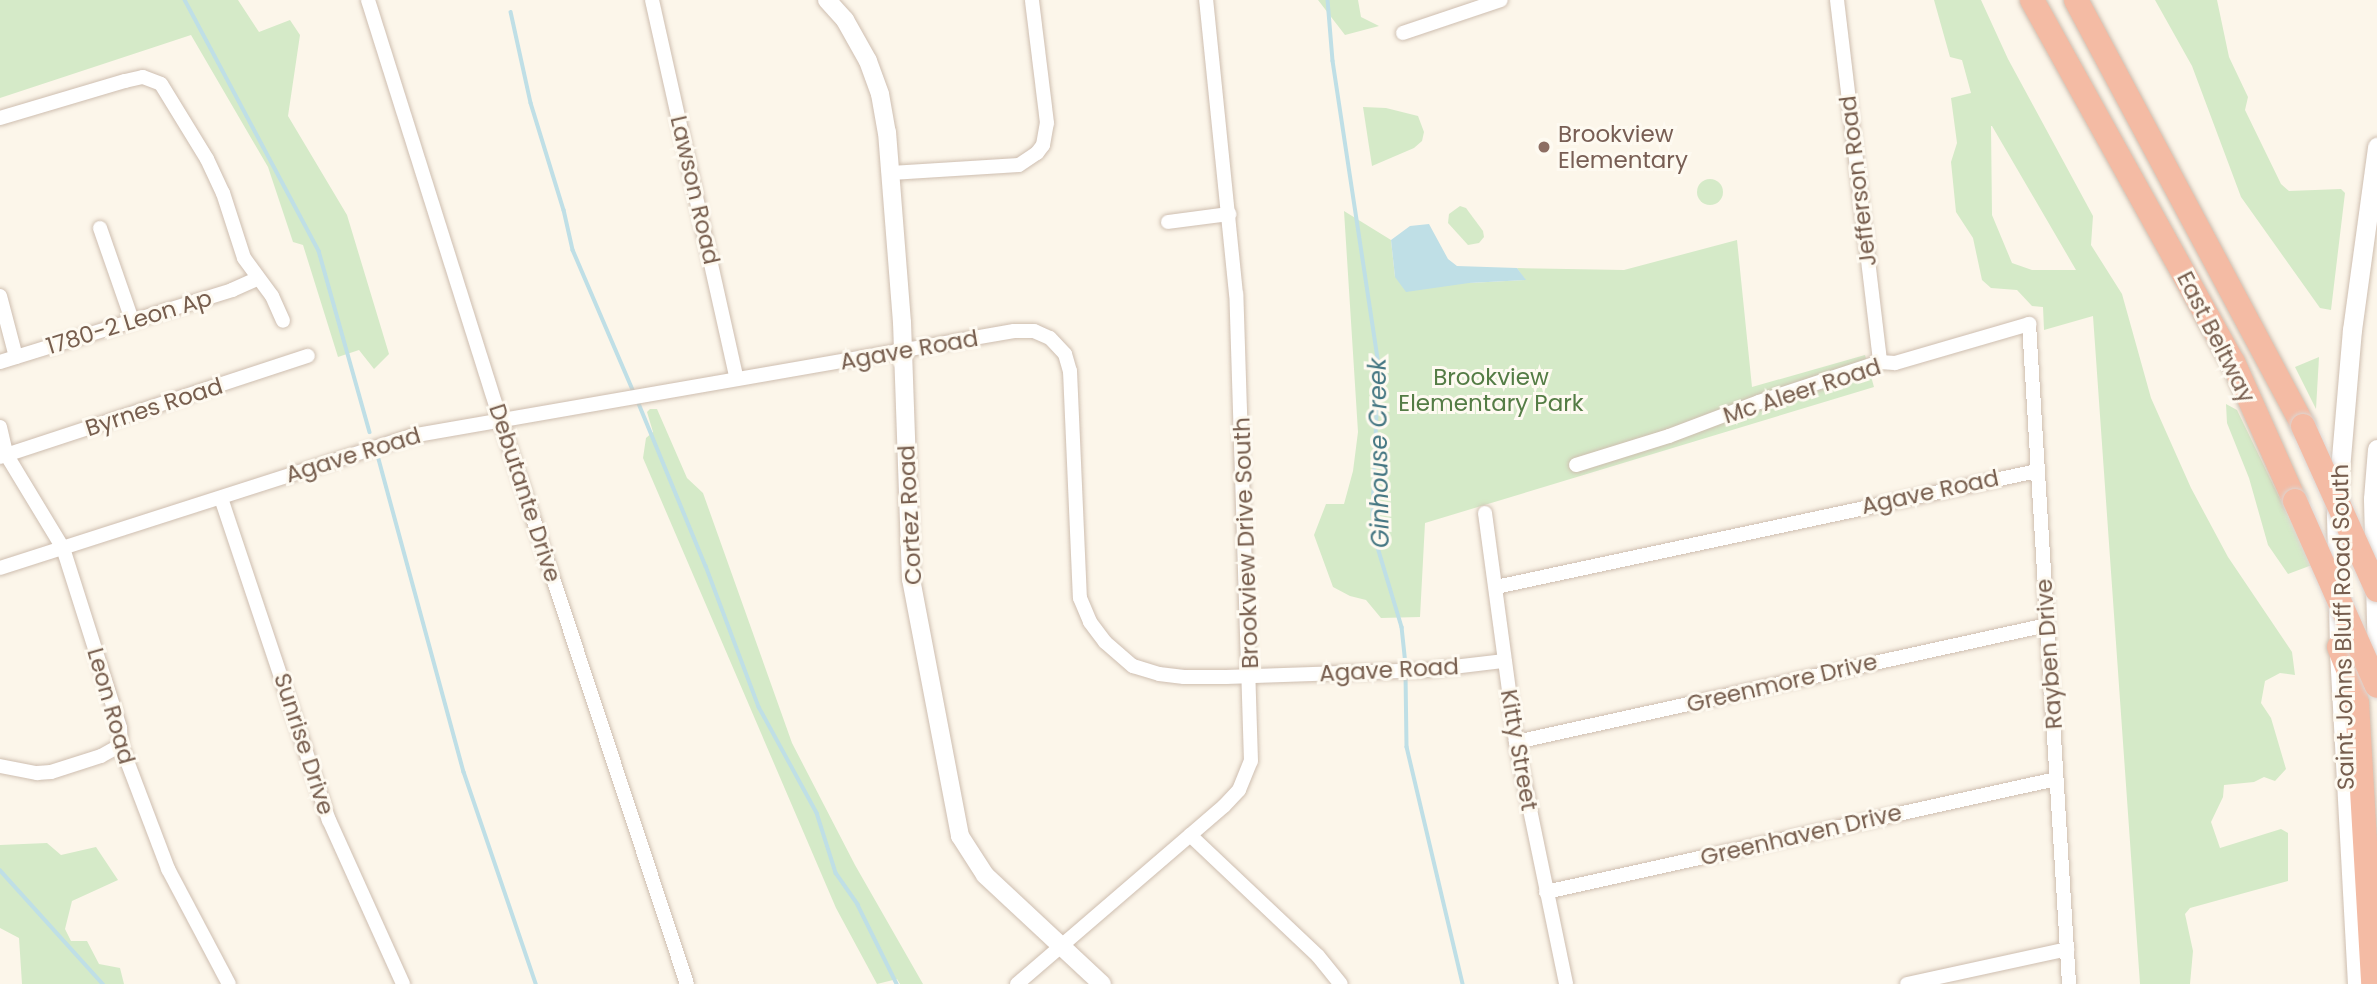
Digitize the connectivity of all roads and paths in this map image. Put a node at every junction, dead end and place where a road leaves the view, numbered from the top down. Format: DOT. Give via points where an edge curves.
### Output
graph roads {
  1 [pos="368,0"];
  2 [pos="652,0"];
  3 [pos="827,0"];
  4 [pos="1032,0"];
  5 [pos="1206,0"];
  6 [pos="1449,0"];
  7 [pos="1501,0"];
  8 [pos="1837,0"];
  9 [pos="2032,0"];
  10 [pos="2076,0"];
  11 [pos="1456,14"];
  12 [pos="1403,33"];
  13 [pos="0,118"];
  14 [pos="2377,147"];
  15 [pos="891,173"];
  16 [pos="1229,214"];
  17 [pos="1168,222"];
  18 [pos="100,228"];
  19 [pos="257,279"];
  20 [pos="0,296"];
  21 [pos="132,320"];
  22 [pos="283,321"];
  23 [pos="2029,324"];
  24 [pos="902,352"];
  25 [pos="308,356"];
  26 [pos="16,357"];
  27 [pos="0,362"];
  28 [pos="1880,362"];
  29 [pos="737,379"];
  30 [pos="501,421"];
  31 [pos="0,427"];
  32 [pos="2377,449"];
  33 [pos="3,456"];
  34 [pos="1576,465"];
  35 [pos="2037,471"];
  36 [pos="221,498"];
  37 [pos="1485,513"];
  38 [pos="63,548"];
  39 [pos="0,568"];
  40 [pos="1496,587"];
  41 [pos="2377,590"];
  42 [pos="2047,625"];
  43 [pos="2339,647"];
  44 [pos="1504,662"];
  45 [pos="2377,666"];
  46 [pos="1250,676"];
  47 [pos="2377,686"];
  48 [pos="1516,742"];
  49 [pos="121,745"];
  50 [pos="0,766"];
  51 [pos="2056,779"];
  52 [pos="1190,835"];
  53 [pos="1546,892"];
  54 [pos="1061,946"];
  55 [pos="2067,949"];
  56 [pos="229,984"];
  57 [pos="403,984"];
  58 [pos="687,984"];
  59 [pos="1017,984"];
  60 [pos="1102,984"];
  61 [pos="1340,984"];
  62 [pos="1566,984"];
  63 [pos="1907,984"];
  64 [pos="2068,984"];
  65 [pos="2357,984"];
  66 [pos="2373,984"];
  1 -- 30 [label="street, Debutante Drive"];
  2 -- 29 [label="street, Lawson Road"];
  3 -- 15 [label="street, Cortez Road" via="845,20 868,61 880,94"];
  4 -- 15 [label="street" via="1047,123 1037,153 1019,165"];
  5 -- 16 [label="street, Brookview Drive South"];
  6 -- 11 [label="street"];
  7 -- 11 [label="street"];
  8 -- 28 [label="street, Jefferson Road"];
  9 -- 47 [label="highway, East Beltway, bridge" via="2232,362"];
  10 -- 41 [label="highway, East Beltway, bridge" via="2303,426"];
  11 -- 12 [label="street"];
  13 -- 19 [label="street" via="143,77 161,84 207,159 244,258"];
  14 -- 43 [label="main road, Saint Johns Bluff Road South" via="2341,430 2336,516"];
  15 -- 24 [label="street, Cortez Road"];
  16 -- 17 [label="street"];
  16 -- 46 [label="street, Brookview Drive South"];
  18 -- 21 [label="street"];
  19 -- 21 [label="street, 1780-2 Leon Ap"];
  19 -- 22 [label="street" via="272,296"];
  20 -- 26 [label="street"];
  21 -- 26 [label="street, 1780-2 Leon Ap"];
  23 -- 28 [label="street, Mc Aleer Road" via="1895,363"];
  23 -- 35 [label="street, Rayben Drive"];
  24 -- 29 [label="street, Agave Road"];
  24 -- 46 [label="street, Agave Road" via="1014,331 1034,331 1051,338 1065,354 1070,371 1080,597 1090,622 1133,666 1184,677"];
  24 -- 54 [label="street, Cortez Road" via="911,579 952,807 972,860"];
  25 -- 33 [label="street, Byrnes Road"];
  26 -- 27 [label="street, 1780-2 Leon Ap"];
  28 -- 34 [label="street, Mc Aleer Road"];
  29 -- 30 [label="street, Agave Road"];
  30 -- 36 [label="street, Agave Road" via="411,436"];
  30 -- 58 [label="street, Debutante Drive"];
  31 -- 33 [label="street, Leon Road"];
  32 -- 45 [label="main road, Saint Johns Bluff Road South" via="2373,526"];
  33 -- 38 [label="street, Leon Road"];
  35 -- 40 [label="street, Agave Road"];
  35 -- 42 [label="street, Rayben Drive"];
  36 -- 38 [label="street, Agave Road"];
  36 -- 57 [label="street, Sunrise Drive" via="328,820"];
  37 -- 40 [label="street, Kitty Street"];
  38 -- 39 [label="street, Agave Road"];
  38 -- 49 [label="street, Leon Road" via="120,728"];
  40 -- 44 [label="street, Kitty Street"];
  42 -- 48 [label="street, Greenmore Drive"];
  42 -- 51 [label="street, Rayben Drive"];
  43 -- 65 [label="main road, Saint Johns Bluff Road South"];
  43 -- 66 [label="highway" via="2357,703"];
  44 -- 46 [label="street, Agave Road" via="1428,670"];
  44 -- 48 [label="street, Kitty Street"];
  46 -- 52 [label="street, Brookview Drive South" via="1251,761 1239,790"];
  48 -- 53 [label="street, Kitty Street"];
  49 -- 50 [label="street" via="51,772"];
  49 -- 56 [label="street, Leon Road" via="168,869"];
  51 -- 53 [label="street, Greenhaven Drive"];
  51 -- 55 [label="street, Rayben Drive"];
  52 -- 54 [label="street, Brookview Drive South"];
  52 -- 61 [label="street" via="1318,956"];
  53 -- 62 [label="street, Kitty Street"];
  54 -- 59 [label="street, Brookview Drive South"];
  54 -- 60 [label="street, Cortez Road"];
  55 -- 63 [label="street"];
  55 -- 64 [label="street, Rayben Drive"];
}
